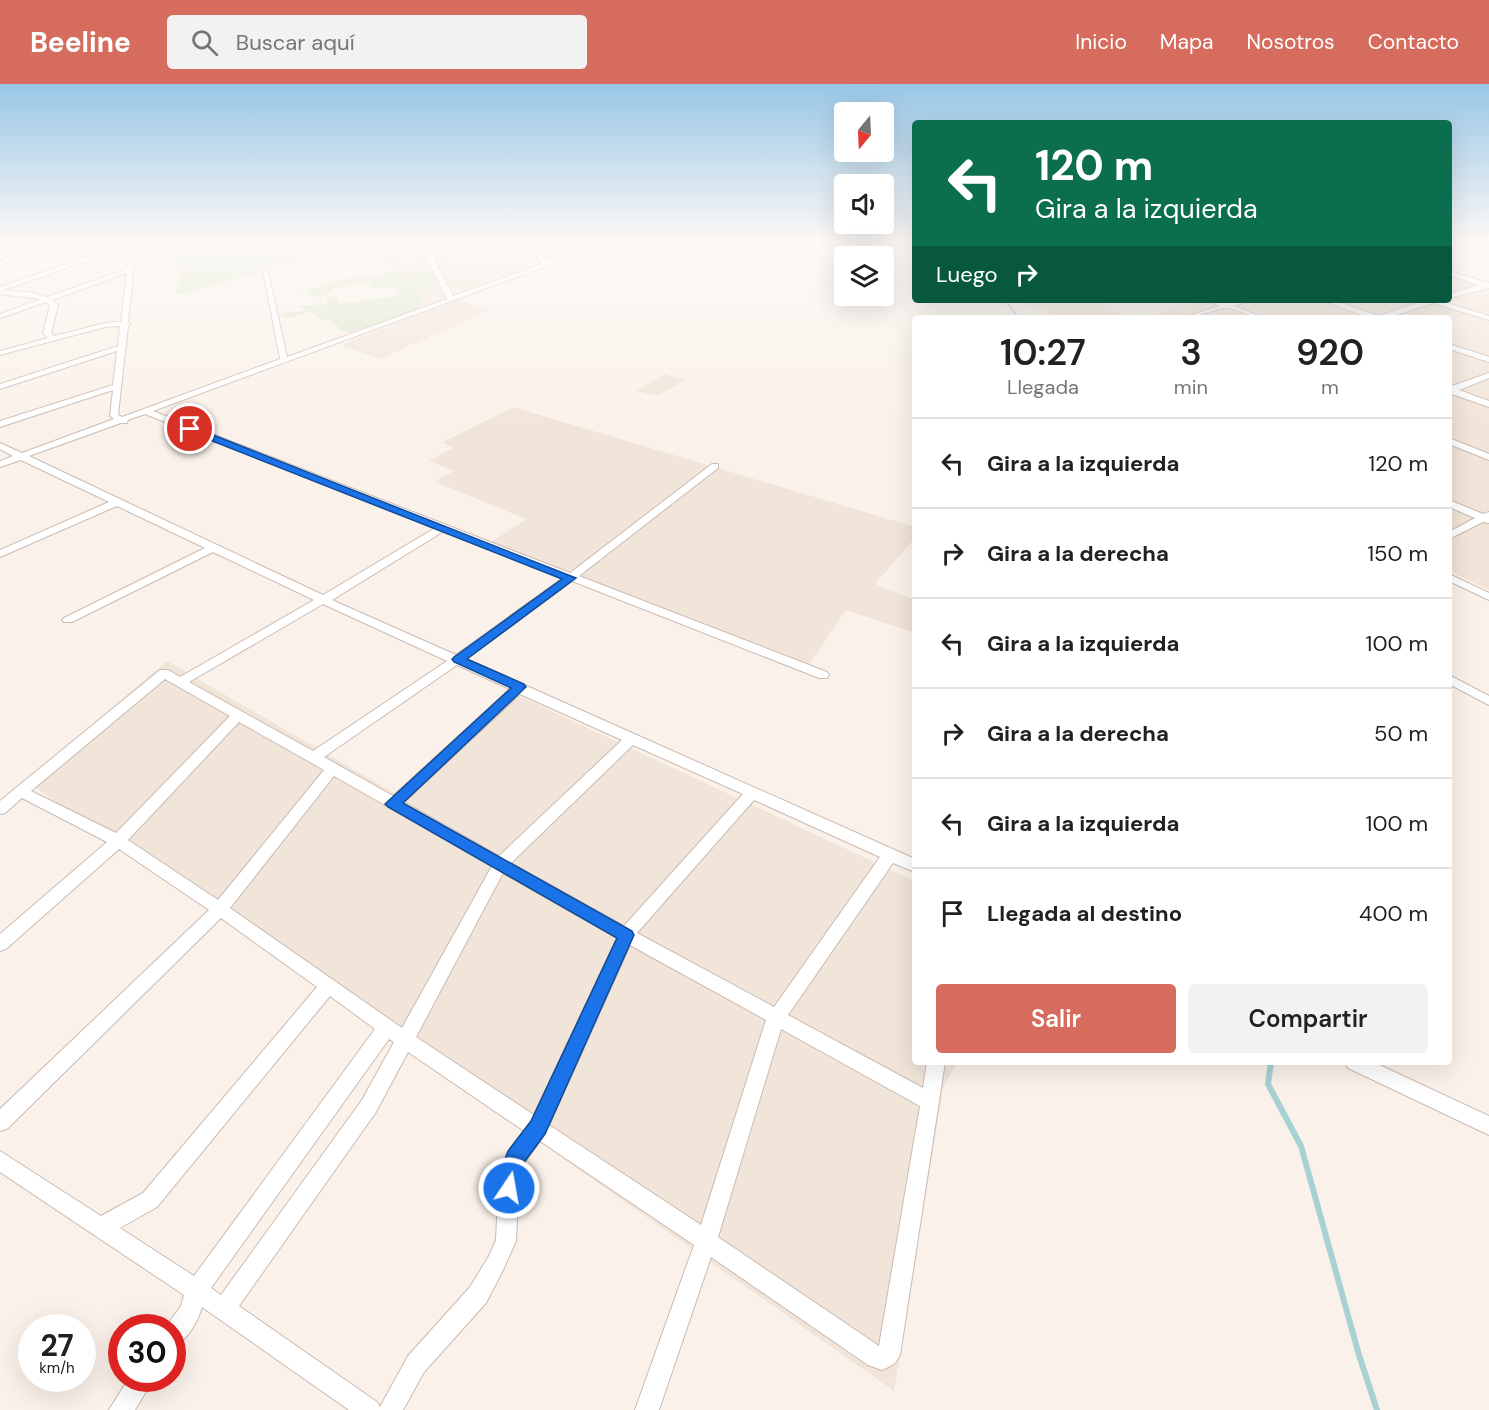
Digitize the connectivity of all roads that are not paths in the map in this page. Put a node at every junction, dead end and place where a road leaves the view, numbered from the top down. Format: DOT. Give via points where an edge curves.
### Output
graph roads {
  1 [pos="38,302"];
  2 [pos="50,302"];
  3 [pos="128,302"];
  4 [pos="272,302"];
  5 [pos="446,302"];
  6 [pos="1219,303"];
  7 [pos="1236,303"];
  8 [pos="1325,303"];
  9 [pos="1334,303"];
  10 [pos="1423,303"];
  11 [pos="1442,303"];
  12 [pos="1228,306"];
  13 [pos="1197,315"];
  14 [pos="1252,315"];
  15 [pos="1359,315"];
  16 [pos="1369,315"];
  17 [pos="1387,315"];
  18 [pos="0,316"];
  19 [pos="1489,318"];
  20 [pos="126,324"];
  21 [pos="52,338"];
  22 [pos="1452,345"];
  23 [pos="123,347"];
  24 [pos="0,353"];
  25 [pos="1489,358"];
  26 [pos="285,361"];
  27 [pos="1489,375"];
  28 [pos="118,386"];
  29 [pos="0,387"];
  30 [pos="1452,389"];
  31 [pos="1452,391"];
  32 [pos="1489,404"];
  33 [pos="147,412"];
  34 [pos="124,420"];
  35 [pos="0,424"];
  36 [pos="1452,442"];
  37 [pos="0,446"];
  38 [pos="20,456"];
  39 [pos="1489,457"];
  40 [pos="0,464"];
  41 [pos="715,466"];
  42 [pos="117,502"];
  43 [pos="1452,504"];
  44 [pos="1487,518"];
  45 [pos="442,528"];
  46 [pos="1452,535"];
  47 [pos="212,548"];
  48 [pos="0,554"];
  49 [pos="570,578"];
  50 [pos="1452,578"];
  51 [pos="1489,597"];
  52 [pos="322,600"];
  53 [pos="68,620"];
  54 [pos="458,659"];
  55 [pos="823,675"];
  56 [pos="1452,681"];
  57 [pos="180,682"];
  58 [pos="520,687"];
  59 [pos="1489,701"];
  60 [pos="237,716"];
  61 [pos="632,738"];
  62 [pos="313,758"];
  63 [pos="332,769"];
  64 [pos="22,792"];
  65 [pos="753,792"];
  66 [pos="393,804"];
  67 [pos="0,809"];
  68 [pos="118,841"];
  69 [pos="890,855"];
  70 [pos="501,863"];
  71 [pos="912,865"];
  72 [pos="220,909"];
  73 [pos="626,935"];
  74 [pos="0,944"];
  75 [pos="329,985"];
  76 [pos="775,1019"];
  77 [pos="387,1027"];
  78 [pos="405,1040"];
  79 [pos="936,1065"];
  80 [pos="1360,1065"];
  81 [pos="931,1102"];
  82 [pos="0,1122"];
  83 [pos="1489,1126"];
  84 [pos="538,1128"];
  85 [pos="0,1161"];
  86 [pos="101,1227"];
  87 [pos="705,1241"];
  88 [pos="196,1291"];
  89 [pos="224,1309"];
  90 [pos="186,1318"];
  91 [pos="133,1392"];
  92 [pos="121,1410"];
  93 [pos="369,1410"];
  94 [pos="390,1410"];
  95 [pos="647,1410"];
  1 -- 18 [label="street"];
  2 -- 21 [label="street" via="54,305 47,333"];
  3 -- 20 [label="street"];
  4 -- 26 [label="street"];
  5 -- 26 [label="street"];
  6 -- 12 [label="street"];
  7 -- 12 [label="street"];
  8 -- 15 [label="street"];
  9 -- 16 [label="street"];
  10 -- 17 [label="street"];
  11 -- 19 [label="street"];
  12 -- 13 [label="street"];
  12 -- 14 [label="street"];
  20 -- 21 [label="street"];
  20 -- 23 [label="street"];
  21 -- 24 [label="street"];
  22 -- 25 [label="street"];
  23 -- 28 [label="street"];
  23 -- 29 [label="street"];
  26 -- 33 [label="street"];
  27 -- 30 [label="street"];
  28 -- 34 [label="street" via="114,416"];
  28 -- 35 [label="street"];
  31 -- 32 [label="street"];
  33 -- 34 [label="street"];
  33 -- 45 [label="street"];
  34 -- 38 [label="street"];
  36 -- 39 [label="street"];
  37 -- 38 [label="street"];
  38 -- 40 [label="street"];
  38 -- 42 [label="street"];
  41 -- 49 [label="street"];
  42 -- 47 [label="street"];
  42 -- 48 [label="street"];
  43 -- 44 [label="street"];
  44 -- 46 [label="street"];
  45 -- 49 [label="street"];
  45 -- 52 [label="street"];
  47 -- 52 [label="street"];
  47 -- 53 [label="street"];
  49 -- 54 [label="street"];
  49 -- 55 [label="street"];
  50 -- 51 [label="street"];
  52 -- 54 [label="street"];
  52 -- 57 [label="street"];
  54 -- 58 [label="street"];
  54 -- 62 [label="street"];
  56 -- 59 [label="street"];
  57 -- 60 [label="street"];
  57 -- 64 [label="street" via="164,673"];
  58 -- 61 [label="street"];
  58 -- 66 [label="street"];
  60 -- 62 [label="street"];
  60 -- 68 [label="street"];
  61 -- 65 [label="street"];
  61 -- 70 [label="street"];
  62 -- 63 [label="street"];
  63 -- 66 [label="street"];
  63 -- 72 [label="street"];
  64 -- 67 [label="street"];
  64 -- 68 [label="street"];
  65 -- 69 [label="street"];
  65 -- 73 [label="street"];
  66 -- 70 [label="street"];
  68 -- 72 [label="street"];
  68 -- 74 [label="street"];
  69 -- 71 [label="street"];
  69 -- 76 [label="street"];
  70 -- 73 [label="street"];
  70 -- 78 [label="street"];
  72 -- 75 [label="street"];
  72 -- 82 [label="street"];
  73 -- 76 [label="street"];
  73 -- 84 [label="street"];
  75 -- 77 [label="street"];
  75 -- 86 [label="street" via="150,1200"];
  76 -- 81 [label="street"];
  76 -- 87 [label="street"];
  77 -- 78 [label="street"];
  77 -- 88 [label="street"];
  78 -- 84 [label="street"];
  78 -- 89 [label="street" via="369,1106"];
  79 -- 81 [label="street"];
  80 -- 83 [label="street"];
  81 -- 87 [label="street" via="887,1358 876,1357"];
  84 -- 87 [label="street"];
  84 -- 94 [label="street" via="515,1158 509,1175 506,1241 496,1263 478,1295 416,1364"];
  85 -- 86 [label="street"];
  86 -- 88 [label="street"];
  87 -- 95 [label="street"];
  88 -- 89 [label="street"];
  88 -- 90 [label="street"];
  89 -- 93 [label="street"];
  91 -- 92 [label="street"];
}
